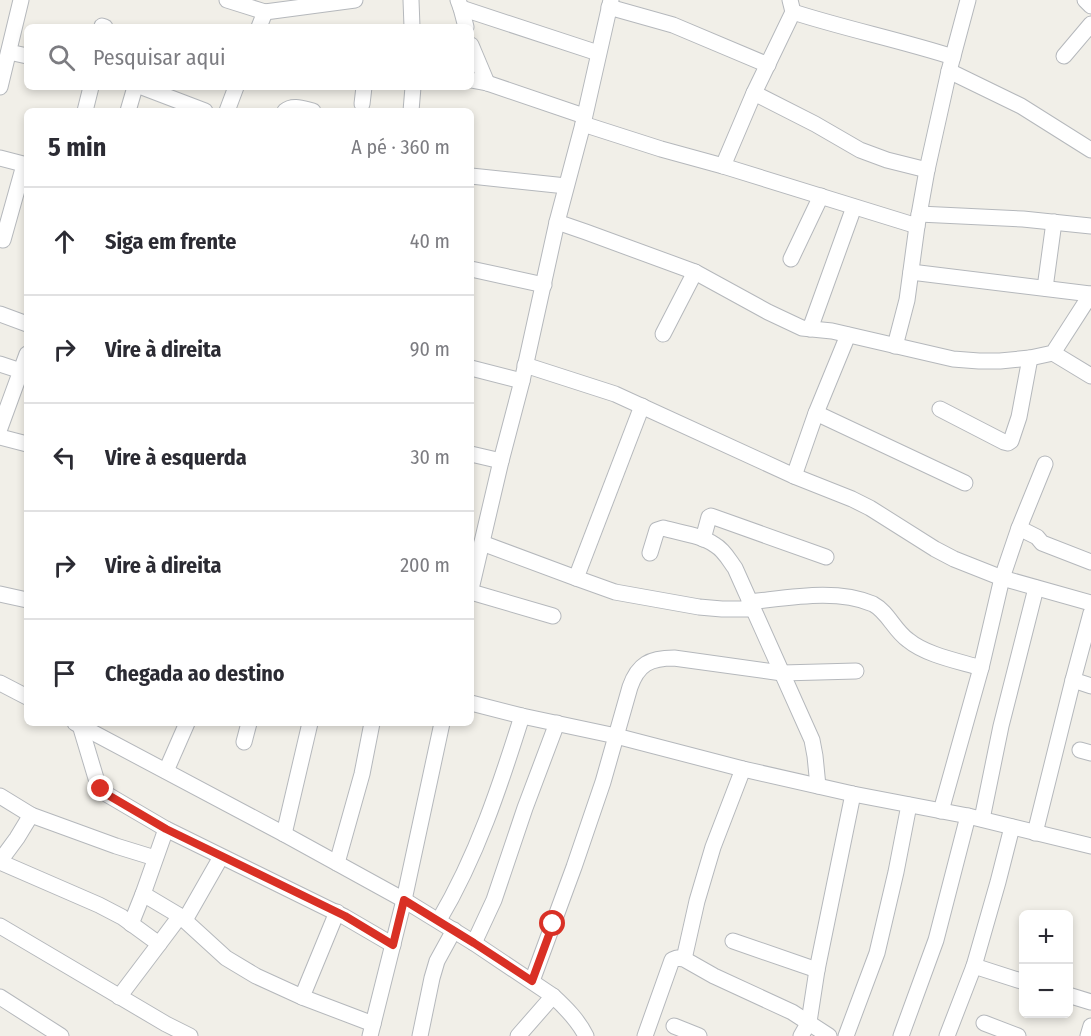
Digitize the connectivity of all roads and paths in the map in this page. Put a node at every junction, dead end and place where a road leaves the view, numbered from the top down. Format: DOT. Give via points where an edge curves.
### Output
graph roads {
  1 [pos="21,0"];
  2 [pos="226,0"];
  3 [pos="355,0"];
  4 [pos="411,0"];
  5 [pos="968,0"];
  6 [pos="1085,0"];
  7 [pos="244,2"];
  8 [pos="460,4"];
  9 [pos="610,4"];
  10 [pos="792,6"];
  11 [pos="1091,6"];
  12 [pos="265,12"];
  13 [pos="261,24"];
  14 [pos="412,24"];
  15 [pos="465,24"];
  16 [pos="1091,24"];
  17 [pos="9,52"];
  18 [pos="474,52"];
  19 [pos="598,53"];
  20 [pos="24,55"];
  21 [pos="1064,56"];
  22 [pos="951,64"];
  23 [pos="768,66"];
  24 [pos="474,80"];
  25 [pos="487,82"];
  26 [pos="0,87"];
  27 [pos="90,90"];
  28 [pos="134,90"];
  29 [pos="150,90"];
  30 [pos="230,90"];
  31 [pos="364,90"];
  32 [pos="413,90"];
  33 [pos="754,93"];
  34 [pos="362,104"];
  35 [pos="86,108"];
  36 [pos="129,108"];
  37 [pos="197,108"];
  38 [pos="227,108"];
  39 [pos="411,108"];
  40 [pos="584,120"];
  41 [pos="1091,150"];
  42 [pos="0,158"];
  43 [pos="24,165"];
  44 [pos="723,166"];
  45 [pos="24,168"];
  46 [pos="927,170"];
  47 [pos="474,176"];
  48 [pos="566,186"];
  49 [pos="821,196"];
  50 [pos="854,207"];
  51 [pos="918,220"];
  52 [pos="557,222"];
  53 [pos="1054,222"];
  54 [pos="1091,226"];
  55 [pos="3,240"];
  56 [pos="791,259"];
  57 [pos="474,270"];
  58 [pos="695,272"];
  59 [pos="911,272"];
  60 [pos="544,285"];
  61 [pos="1045,288"];
  62 [pos="1089,300"];
  63 [pos="0,314"];
  64 [pos="24,323"];
  65 [pos="810,328"];
  66 [pos="663,334"];
  67 [pos="848,335"];
  68 [pos="895,346"];
  69 [pos="1053,353"];
  70 [pos="1030,358"];
  71 [pos="24,362"];
  72 [pos="0,364"];
  73 [pos="525,365"];
  74 [pos="474,369"];
  75 [pos="21,371"];
  76 [pos="1091,375"];
  77 [pos="522,381"];
  78 [pos="4,403"];
  79 [pos="642,406"];
  80 [pos="939,409"];
  81 [pos="816,413"];
  82 [pos="0,428"];
  83 [pos="0,437"];
  84 [pos="24,443"];
  85 [pos="474,455"];
  86 [pos="501,461"];
  87 [pos="1045,464"];
  88 [pos="794,476"];
  89 [pos="965,483"];
  90 [pos="1019,528"];
  91 [pos="703,539"];
  92 [pos="478,546"];
  93 [pos="650,553"];
  94 [pos="826,557"];
  95 [pos="1091,562"];
  96 [pos="474,571"];
  97 [pos="576,578"];
  98 [pos="1002,578"];
  99 [pos="1036,588"];
  100 [pos="474,591"];
  101 [pos="0,594"];
  102 [pos="24,599"];
  103 [pos="1091,603"];
  104 [pos="751,606"];
  105 [pos="1091,613"];
  106 [pos="553,616"];
  107 [pos="981,668"];
  108 [pos="856,671"];
  109 [pos="782,673"];
  110 [pos="1073,680"];
  111 [pos="0,683"];
  112 [pos="1091,686"];
  113 [pos="24,695"];
  114 [pos="474,704"];
  115 [pos="522,716"];
  116 [pos="557,723"];
  117 [pos="79,726"];
  118 [pos="82,726"];
  119 [pos="186,726"];
  120 [pos="248,726"];
  121 [pos="309,726"];
  122 [pos="371,726"];
  123 [pos="441,726"];
  124 [pos="616,736"];
  125 [pos="244,742"];
  126 [pos="743,770"];
  127 [pos="166,771"];
  128 [pos="818,786"];
  129 [pos="853,794"];
  130 [pos="0,796"];
  131 [pos="909,805"];
  132 [pos="941,811"];
  133 [pos="31,815"];
  134 [pos="975,817"];
  135 [pos="1012,827"];
  136 [pos="166,829"];
  137 [pos="1035,833"];
  138 [pos="284,834"];
  139 [pos="1091,846"];
  140 [pos="221,857"];
  141 [pos="155,858"];
  142 [pos="0,861"];
  143 [pos="338,863"];
  144 [pos="143,894"];
  145 [pos="404,900"];
  146 [pos="337,912"];
  147 [pos="182,918"];
  148 [pos="439,920"];
  149 [pos="131,924"];
  150 [pos="0,926"];
  151 [pos="454,930"];
  152 [pos="733,941"];
  153 [pos="474,943"];
  154 [pos="159,944"];
  155 [pos="393,945"];
  156 [pos="684,959"];
  157 [pos="974,966"];
  158 [pos="817,970"];
  159 [pos="532,981"];
  160 [pos="1019,981"];
  161 [pos="553,996"];
  162 [pos="0,997"];
  163 [pos="119,997"];
  164 [pos="302,997"];
  165 [pos="1073,997"];
  166 [pos="1091,1002"];
  167 [pos="809,1022"];
  168 [pos="984,1023"];
  169 [pos="674,1026"];
  170 [pos="162,1030"];
  171 [pos="371,1030"];
  172 [pos="61,1036"];
  173 [pos="190,1036"];
  174 [pos="420,1036"];
  175 [pos="518,1036"];
  176 [pos="585,1036"];
  177 [pos="645,1036"];
  178 [pos="699,1036"];
  179 [pos="801,1036"];
  180 [pos="829,1036"];
  181 [pos="846,1036"];
  182 [pos="901,1036"];
  183 [pos="947,1036"];
  184 [pos="1018,1036"];
  1 -- 17 [label="street"];
  2 -- 7 [label="street"];
  3 -- 12 [label="street"];
  4 -- 14 [label="street"];
  5 -- 22 [label="street"];
  6 -- 11 [label="street"];
  7 -- 12 [label="street"];
  8 -- 15 [label="street"];
  8 -- 19 [label="street"];
  9 -- 19 [label="street"];
  9 -- 23 [label="street" via="673,25"];
  10 -- 22 [label="street" via="822,21 901,41"];
  10 -- 23 [label="street"];
  12 -- 13 [label="street"];
  16 -- 21 [label="street"];
  17 -- 20 [label="street"];
  17 -- 26 [label="street"];
  18 -- 25 [label="street"];
  19 -- 40 [label="street"];
  22 -- 41 [label="street"];
  22 -- 46 [label="street"];
  23 -- 33 [label="street"];
  24 -- 25 [label="street"];
  25 -- 40 [label="street"];
  27 -- 35 [label="street"];
  28 -- 36 [label="street"];
  29 -- 37 [label="street"];
  30 -- 38 [label="street"];
  31 -- 34 [label="street"];
  32 -- 39 [label="street"];
  33 -- 44 [label="street"];
  33 -- 46 [label="street" via="860,150"];
  40 -- 44 [label="street" via="662,149"];
  40 -- 48 [label="street"];
  42 -- 43 [label="street"];
  44 -- 49 [label="street"];
  45 -- 55 [label="street"];
  46 -- 51 [label="street"];
  47 -- 48 [label="street"];
  48 -- 52 [label="street"];
  49 -- 50 [label="street"];
  49 -- 56 [label="street"];
  50 -- 51 [label="street"];
  50 -- 65 [label="street"];
  51 -- 53 [label="street"];
  51 -- 59 [label="street"];
  52 -- 58 [label="street"];
  52 -- 60 [label="street"];
  53 -- 54 [label="street"];
  53 -- 61 [label="street"];
  57 -- 60 [label="street"];
  58 -- 65 [label="street" via="798,327"];
  58 -- 66 [label="street"];
  59 -- 61 [label="street"];
  59 -- 68 [label="street"];
  60 -- 73 [label="street"];
  61 -- 62 [label="street"];
  62 -- 69 [label="street"];
  63 -- 64 [label="street"];
  65 -- 67 [label="street"];
  67 -- 68 [label="street"];
  67 -- 81 [label="street"];
  68 -- 70 [label="street" via="970,361"];
  69 -- 70 [label="street"];
  69 -- 76 [label="street"];
  70 -- 80 [label="street" via="1019,417 1008,443"];
  71 -- 75 [label="street"];
  72 -- 75 [label="street"];
  73 -- 77 [label="street"];
  73 -- 79 [label="street"];
  74 -- 77 [label="street"];
  75 -- 78 [label="street"];
  77 -- 86 [label="street"];
  78 -- 82 [label="street"];
  79 -- 88 [label="street"];
  79 -- 97 [label="street"];
  81 -- 88 [label="street"];
  81 -- 89 [label="street"];
  83 -- 84 [label="street"];
  85 -- 86 [label="street"];
  86 -- 92 [label="street"];
  87 -- 90 [label="street"];
  88 -- 98 [label="street" via="870,508 945,554"];
  90 -- 95 [label="street" via="1042,543"];
  90 -- 98 [label="street"];
  91 -- 93 [label="street" via="659,529"];
  91 -- 94 [label="street" via="711,516"];
  91 -- 104 [label="street" via="717,545 735,568"];
  92 -- 96 [label="street"];
  92 -- 97 [label="street"];
  97 -- 104 [label="street" via="615,592 699,607"];
  98 -- 99 [label="street"];
  98 -- 107 [label="street"];
  99 -- 103 [label="street"];
  99 -- 134 [label="street"];
  100 -- 106 [label="street"];
  101 -- 102 [label="street"];
  104 -- 107 [label="street" via="824,595 864,601 887,616 906,639 919,647"];
  104 -- 109 [label="street"];
  105 -- 110 [label="street"];
  107 -- 132 [label="street"];
  108 -- 109 [label="street"];
  109 -- 124 [label="street" via="674,657 643,664 634,675"];
  109 -- 128 [label="street" via="812,740"];
  110 -- 112 [label="street"];
  110 -- 137 [label="street"];
  111 -- 113 [label="street"];
  114 -- 115 [label="street"];
  115 -- 116 [label="street"];
  115 -- 148 [label="street" via="490,814"];
  116 -- 124 [label="street"];
  116 -- 153 [label="street" via="494,900"];
  117 -- 136 [label="street" via="101,789"];
  118 -- 127 [label="street"];
  119 -- 127 [label="street"];
  120 -- 125 [label="street"];
  121 -- 138 [label="street"];
  122 -- 143 [label="street"];
  123 -- 145 [label="street"];
  124 -- 126 [label="street"];
  124 -- 159 [label="street"];
  126 -- 128 [label="street"];
  126 -- 156 [label="street" via="707,864"];
  127 -- 138 [label="street"];
  128 -- 129 [label="street"];
  129 -- 131 [label="street"];
  129 -- 158 [label="street"];
  130 -- 133 [label="street"];
  131 -- 132 [label="street"];
  131 -- 181 [label="street" via="877,953"];
  132 -- 134 [label="street"];
  133 -- 141 [label="street"];
  133 -- 142 [label="street"];
  134 -- 135 [label="street"];
  134 -- 182 [label="street"];
  135 -- 137 [label="street"];
  135 -- 157 [label="street"];
  136 -- 140 [label="street"];
  136 -- 141 [label="street"];
  137 -- 139 [label="street"];
  138 -- 143 [label="street"];
  140 -- 146 [label="street"];
  140 -- 147 [label="street"];
  141 -- 144 [label="street"];
  142 -- 149 [label="street" via="99,905"];
  143 -- 145 [label="street"];
  144 -- 147 [label="street"];
  144 -- 149 [label="street"];
  145 -- 148 [label="street"];
  145 -- 155 [label="street"];
  146 -- 155 [label="street"];
  146 -- 164 [label="street"];
  147 -- 154 [label="street"];
  147 -- 164 [label="street" via="226,958"];
  148 -- 151 [label="street"];
  149 -- 154 [label="street"];
  150 -- 163 [label="street"];
  151 -- 153 [label="street"];
  151 -- 174 [label="street" via="437,961"];
  152 -- 158 [label="street"];
  153 -- 159 [label="street"];
  154 -- 163 [label="street"];
  155 -- 171 [label="street"];
  156 -- 167 [label="street"];
  156 -- 177 [label="street" via="672,960"];
  157 -- 160 [label="street"];
  157 -- 183 [label="street"];
  158 -- 167 [label="street"];
  159 -- 161 [label="street"];
  161 -- 175 [label="street"];
  161 -- 176 [label="street" via="570,1011"];
  162 -- 172 [label="street"];
  163 -- 170 [label="street"];
  164 -- 171 [label="street"];
  165 -- 166 [label="street"];
  167 -- 179 [label="street"];
  167 -- 180 [label="street"];
  168 -- 184 [label="street"];
  169 -- 178 [label="street"];
  170 -- 173 [label="street"];
}
